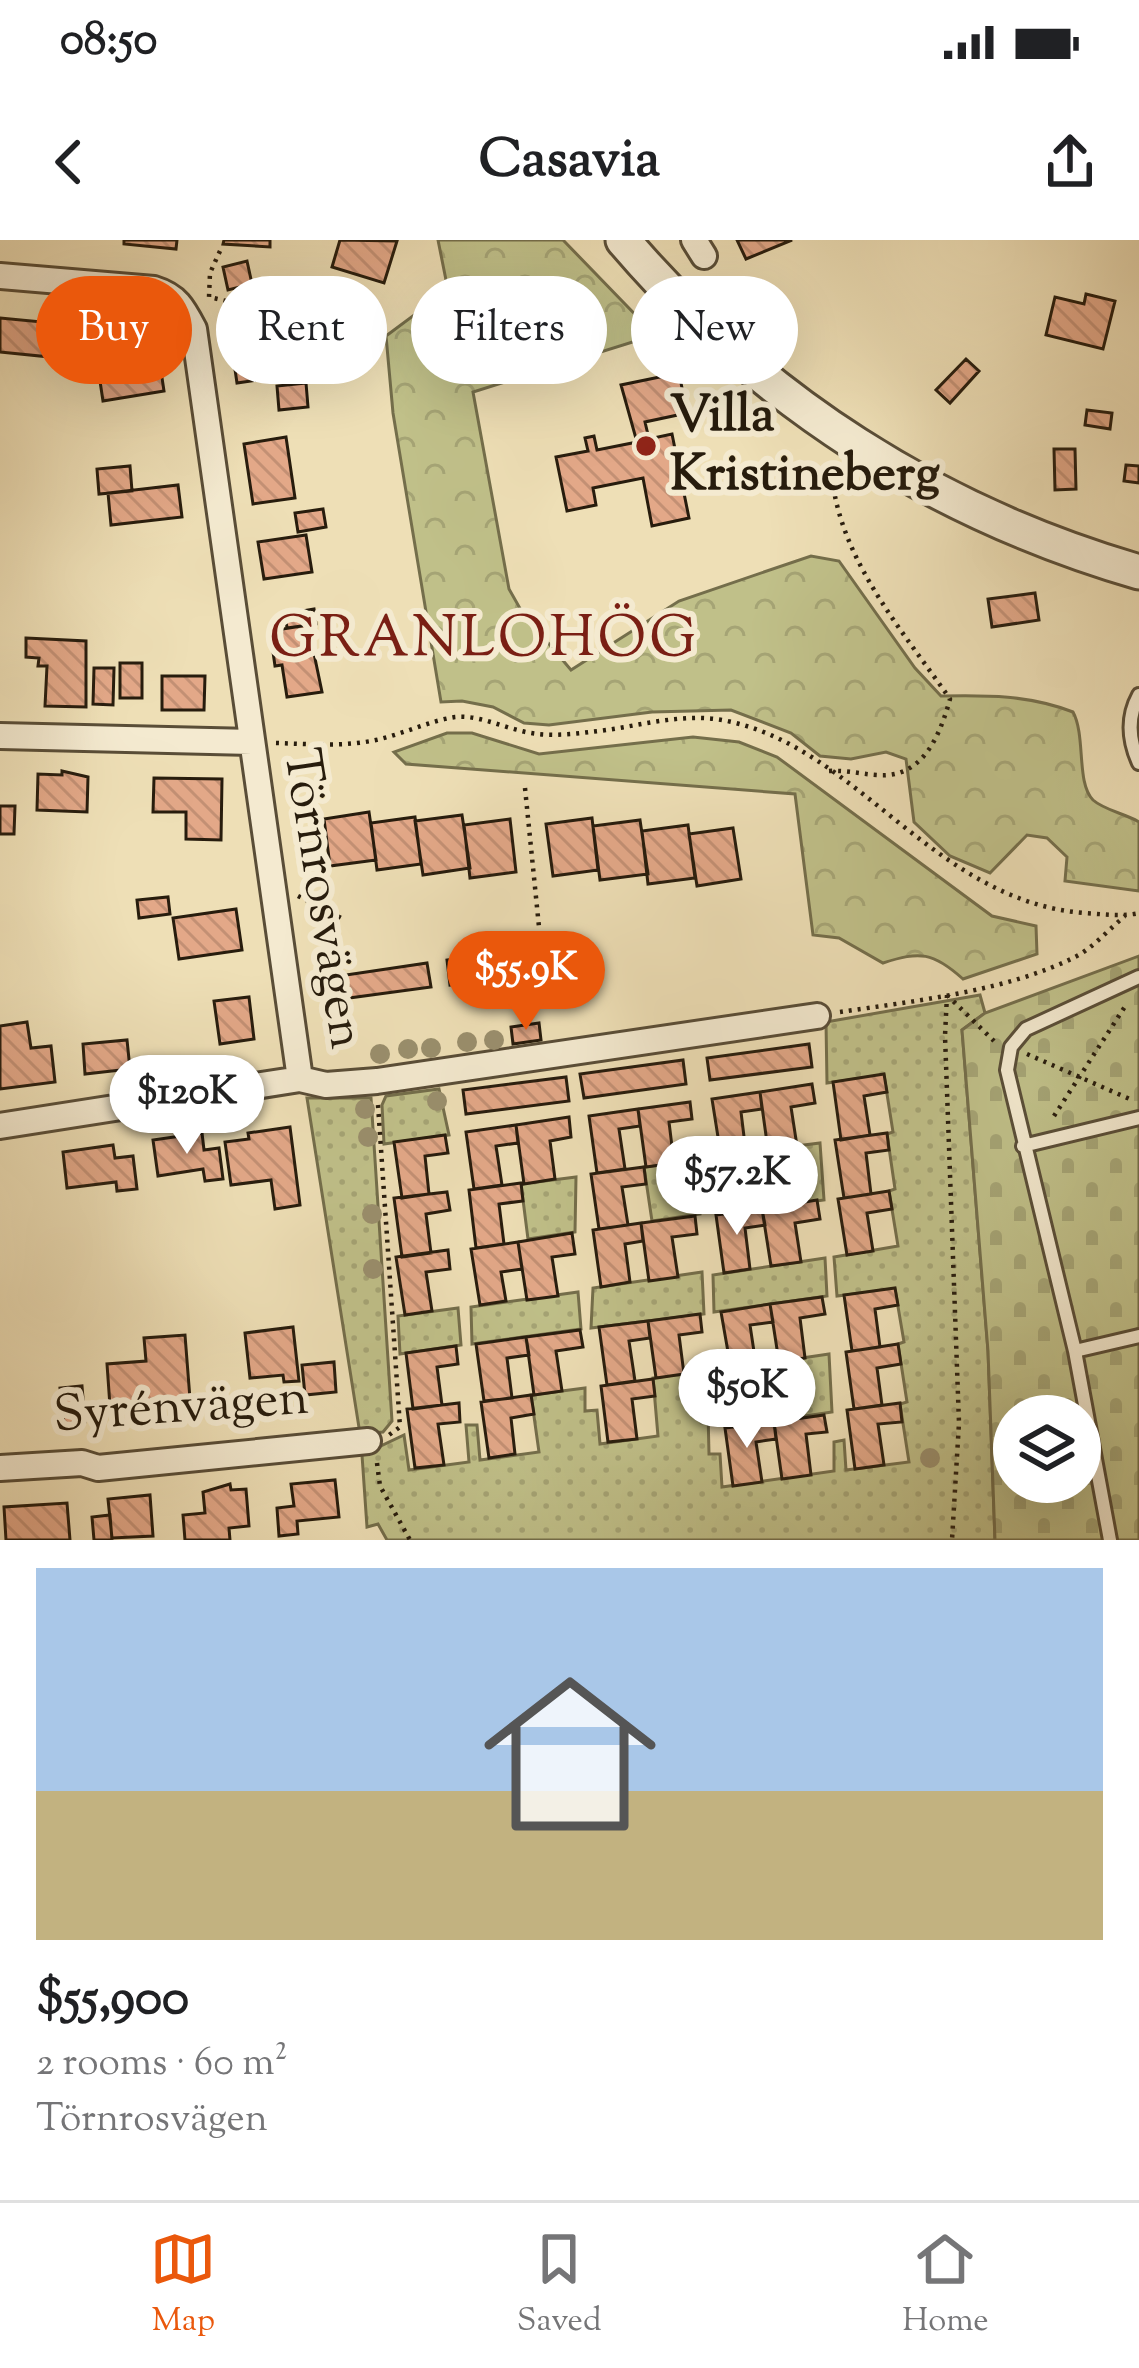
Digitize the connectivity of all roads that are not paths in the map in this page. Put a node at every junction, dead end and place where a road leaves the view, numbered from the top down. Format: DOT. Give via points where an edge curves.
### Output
graph roads {
  1 [pos="622,240"];
  2 [pos="0,276"];
  3 [pos="1139,572"];
  4 [pos="1139,695"];
  5 [pos="0,736"];
  6 [pos="252,742"];
  7 [pos="1139,763"];
  8 [pos="1139,977"];
  9 [pos="817,1016"];
  10 [pos="301,1079"];
  11 [pos="1139,1118"];
  12 [pos="0,1126"];
  13 [pos="1030,1144"];
  14 [pos="1139,1336"];
  15 [pos="1075,1351"];
  16 [pos="368,1442"];
  17 [pos="0,1468"];
  18 [pos="1110,1540"];
  1 -- 3 [label="street" via="731,352 872,458 1004,524"];
  2 -- 6 [label="street, Törnrosvägen" via="154,289 182,306 194,329"];
  4 -- 7 [label="lane" via="1130,744"];
  5 -- 6 [label="street"];
  6 -- 10 [label="street, Törnrosvägen"];
  8 -- 13 [label="lane" via="1026,1029 1011,1048 1007,1070"];
  9 -- 10 [label="street, Törnrosvägen" via="377,1081"];
  10 -- 12 [label="street"];
  11 -- 13 [label="lane"];
  13 -- 15 [label="lane"];
  14 -- 15 [label="lane"];
  15 -- 18 [label="lane"];
  16 -- 17 [label="street, Syrénvägen" via="98,1468"];
}
